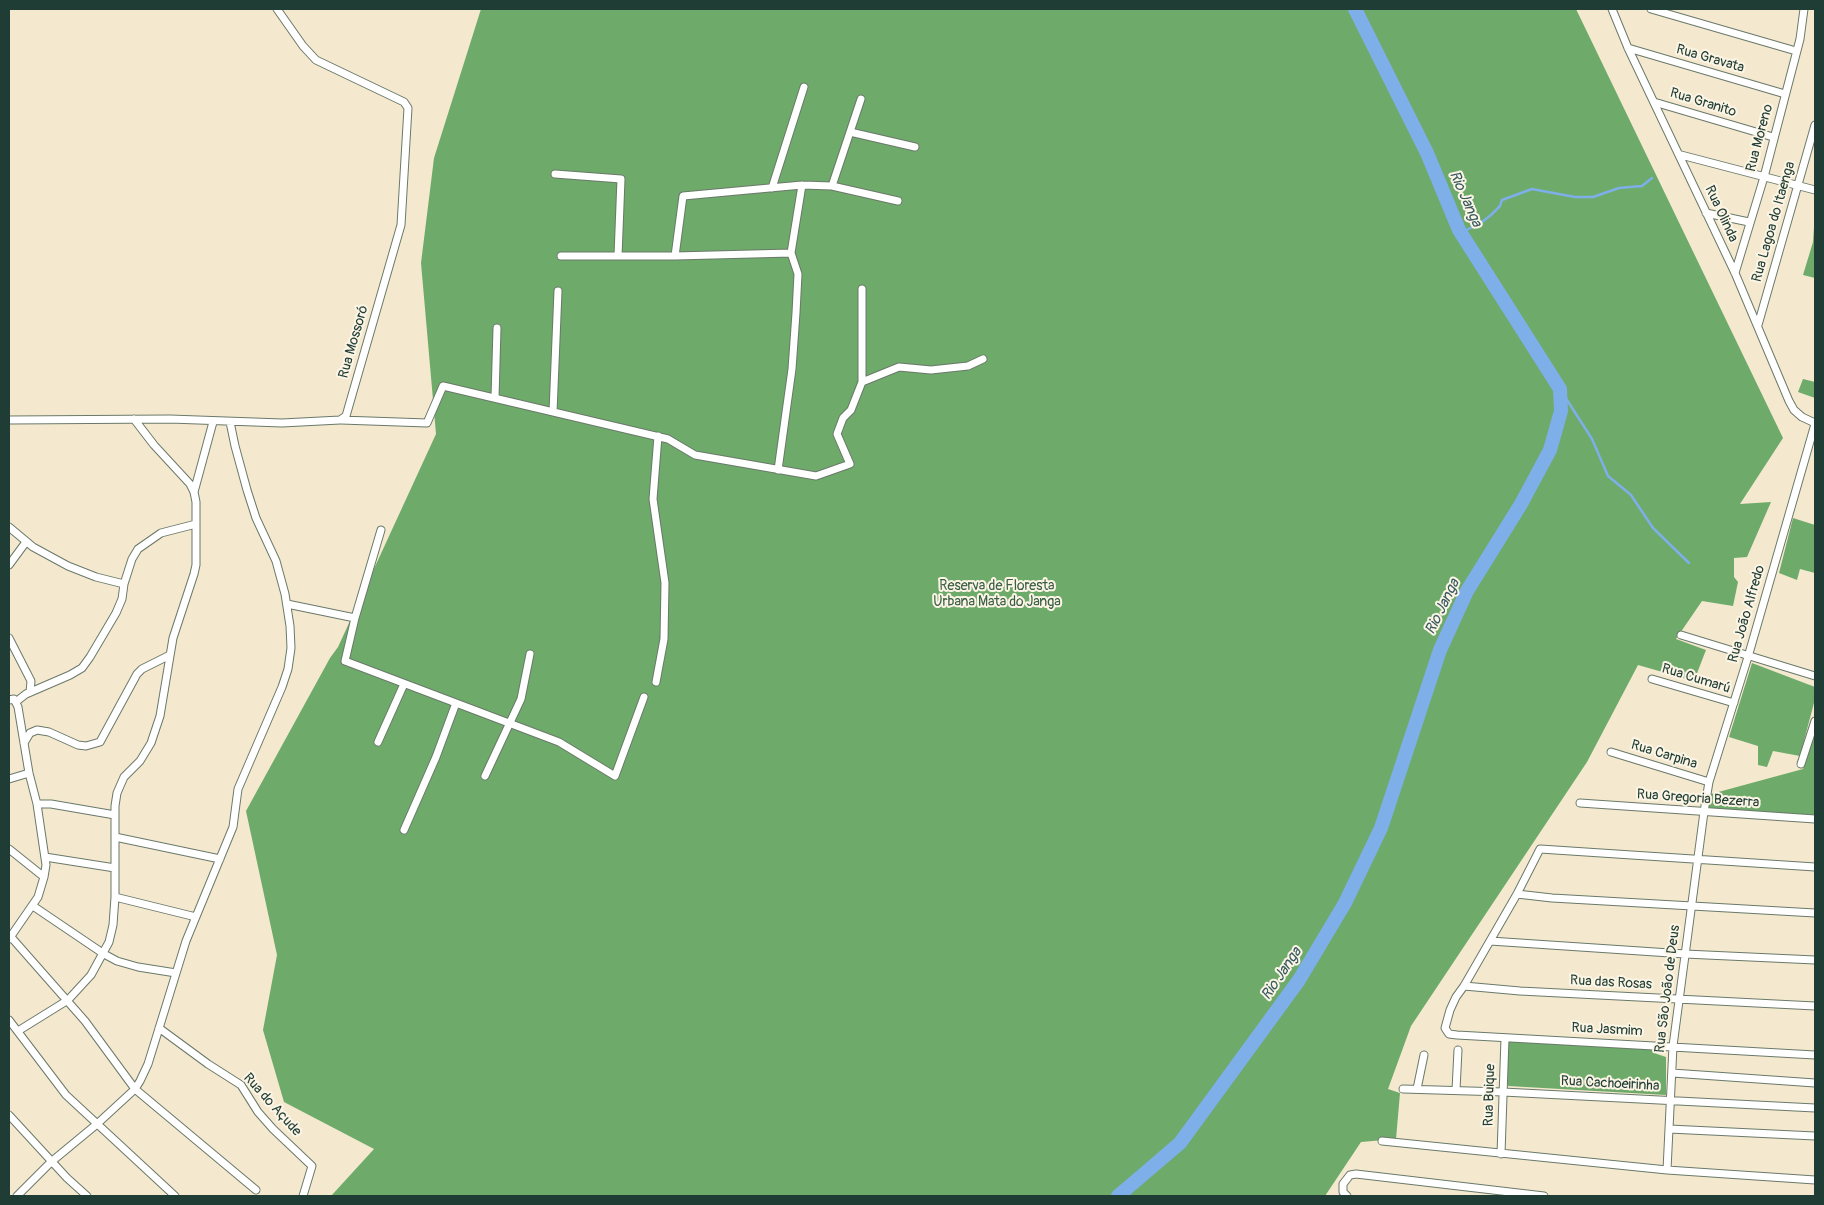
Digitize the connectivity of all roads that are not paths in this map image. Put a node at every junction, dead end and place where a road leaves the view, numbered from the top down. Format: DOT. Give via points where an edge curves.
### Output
graph roads {
  1 [pos="277,9"];
  2 [pos="1612,9"];
  3 [pos="1651,9"];
  4 [pos="1804,9"];
  5 [pos="1628,48"];
  6 [pos="1796,51"];
  7 [pos="804,87"];
  8 [pos="1785,94"];
  9 [pos="861,99"];
  10 [pos="1654,102"];
  11 [pos="1815,125"];
  12 [pos="850,132"];
  13 [pos="1774,137"];
  14 [pos="915,147"];
  15 [pos="1681,155"];
  16 [pos="555,174"];
  17 [pos="1764,177"];
  18 [pos="802,185"];
  19 [pos="832,186"];
  20 [pos="1797,186"];
  21 [pos="772,188"];
  22 [pos="1815,190"];
  23 [pos="898,201"];
  24 [pos="1706,213"];
  25 [pos="1749,222"];
  26 [pos="790,253"];
  27 [pos="560,256"];
  28 [pos="618,256"];
  29 [pos="675,256"];
  30 [pos="1735,273"];
  31 [pos="862,289"];
  32 [pos="558,291"];
  33 [pos="1758,325"];
  34 [pos="497,328"];
  35 [pos="983,359"];
  36 [pos="862,382"];
  37 [pos="495,398"];
  38 [pos="553,412"];
  39 [pos="134,419"];
  40 [pos="9,420"];
  41 [pos="340,420"];
  42 [pos="213,422"];
  43 [pos="230,422"];
  44 [pos="1815,423"];
  45 [pos="658,436"];
  46 [pos="778,470"];
  47 [pos="194,492"];
  48 [pos="196,524"];
  49 [pos="9,527"];
  50 [pos="381,530"];
  51 [pos="26,542"];
  52 [pos="9,565"];
  53 [pos="124,584"];
  54 [pos="286,604"];
  55 [pos="355,618"];
  56 [pos="1681,635"];
  57 [pos="9,638"];
  58 [pos="530,654"];
  59 [pos="170,655"];
  60 [pos="1748,657"];
  61 [pos="1815,676"];
  62 [pos="1652,679"];
  63 [pos="656,682"];
  64 [pos="404,684"];
  65 [pos="30,692"];
  66 [pos="644,697"];
  67 [pos="9,700"];
  68 [pos="17,702"];
  69 [pos="456,703"];
  70 [pos="1734,703"];
  71 [pos="1815,721"];
  72 [pos="510,724"];
  73 [pos="378,742"];
  74 [pos="24,743"];
  75 [pos="1610,752"];
  76 [pos="1802,764"];
  77 [pos="29,773"];
  78 [pos="485,776"];
  79 [pos="9,779"];
  80 [pos="1710,782"];
  81 [pos="37,804"];
  82 [pos="1580,804"];
  83 [pos="1704,812"];
  84 [pos="115,815"];
  85 [pos="1815,819"];
  86 [pos="404,830"];
  87 [pos="115,837"];
  88 [pos="9,849"];
  89 [pos="45,857"];
  90 [pos="1696,859"];
  91 [pos="220,860"];
  92 [pos="1815,867"];
  93 [pos="115,868"];
  94 [pos="44,878"];
  95 [pos="1517,894"];
  96 [pos="116,897"];
  97 [pos="33,906"];
  98 [pos="1690,906"];
  99 [pos="1815,913"];
  100 [pos="196,917"];
  101 [pos="10,934"];
  102 [pos="1490,941"];
  103 [pos="104,954"];
  104 [pos="1685,954"];
  105 [pos="1815,960"];
  106 [pos="176,973"];
  107 [pos="1464,986"];
  108 [pos="1678,999"];
  109 [pos="68,1000"];
  110 [pos="1815,1006"];
  111 [pos="9,1020"];
  112 [pos="159,1028"];
  113 [pos="18,1030"];
  114 [pos="1505,1038"];
  115 [pos="1673,1046"];
  116 [pos="1458,1050"];
  117 [pos="1815,1054"];
  118 [pos="1424,1055"];
  119 [pos="1672,1073"];
  120 [pos="1815,1083"];
  121 [pos="135,1089"];
  122 [pos="1403,1089"];
  123 [pos="1417,1089"];
  124 [pos="1456,1090"];
  125 [pos="1503,1092"];
  126 [pos="1670,1100"];
  127 [pos="1815,1108"];
  128 [pos="9,1114"];
  129 [pos="97,1124"];
  130 [pos="1670,1129"];
  131 [pos="1815,1136"];
  132 [pos="1382,1142"];
  133 [pos="1501,1154"];
  134 [pos="51,1162"];
  135 [pos="1667,1170"];
  136 [pos="1815,1180"];
  137 [pos="256,1190"];
  138 [pos="1344,1195"];
  139 [pos="1528,1195"];
  140 [pos="17,1196"];
  141 [pos="87,1196"];
  142 [pos="175,1196"];
  143 [pos="302,1196"];
  144 [pos="1544,1196"];
  1 -- 41 [label="street, Rua Mossoró" via="302,46 316,60 404,102 408,108 402,225 348,411"];
  2 -- 5 [label="street, Rua Olinda"];
  3 -- 6 [label="street"];
  4 -- 6 [label="street, Rua Moreno"];
  5 -- 8 [label="street, Rua Gravata"];
  5 -- 10 [label="street, Rua Olinda"];
  6 -- 8 [label="street, Rua Moreno"];
  7 -- 21 [label="street"];
  8 -- 13 [label="street, Rua Moreno"];
  9 -- 12 [label="street"];
  10 -- 13 [label="street, Rua Granito"];
  10 -- 15 [label="street, Rua Olinda"];
  11 -- 20 [label="street, Rua Lagoa do Itaenga"];
  12 -- 14 [label="street"];
  12 -- 19 [label="street"];
  13 -- 17 [label="street, Rua Moreno"];
  15 -- 17 [label="street"];
  15 -- 24 [label="street, Rua Olinda"];
  16 -- 28 [label="street" via="621,179"];
  17 -- 20 [label="street"];
  17 -- 25 [label="street, Rua Moreno"];
  18 -- 19 [label="street"];
  18 -- 21 [label="street"];
  18 -- 26 [label="street"];
  19 -- 23 [label="street"];
  20 -- 22 [label="street"];
  20 -- 33 [label="street, Rua Lagoa do Itaenga"];
  21 -- 29 [label="street" via="683,196"];
  24 -- 25 [label="street"];
  24 -- 30 [label="street, Rua Olinda"];
  25 -- 30 [label="street, Rua Moreno"];
  26 -- 29 [label="street"];
  26 -- 46 [label="street" via="798,274 796,313"];
  27 -- 28 [label="street"];
  28 -- 29 [label="street"];
  30 -- 33 [label="street, Rua Olinda"];
  31 -- 36 [label="street"];
  32 -- 38 [label="street"];
  33 -- 44 [label="street, Rua Olinda" via="1794,410"];
  34 -- 37 [label="street"];
  35 -- 36 [label="street" via="968,366 931,370 899,367"];
  36 -- 46 [label="street" via="852,410 843,418 837,434 850,464 816,476"];
  37 -- 38 [label="street"];
  37 -- 41 [label="street" via="443,386 427,422"];
  38 -- 45 [label="street"];
  39 -- 40 [label="street"];
  39 -- 42 [label="street"];
  39 -- 47 [label="street"];
  41 -- 43 [label="street"];
  42 -- 43 [label="street"];
  42 -- 47 [label="street"];
  43 -- 54 [label="street" via="247,490 276,561"];
  44 -- 60 [label="street, Rua João Alfredo"];
  45 -- 46 [label="street" via="695,455"];
  45 -- 63 [label="street" via="653,499 665,584 664,639"];
  47 -- 48 [label="street"];
  48 -- 53 [label="street" via="161,533 138,548"];
  48 -- 59 [label="street" via="196,565"];
  49 -- 51 [label="street"];
  50 -- 55 [label="street"];
  51 -- 52 [label="street"];
  51 -- 53 [label="street" via="80,571"];
  53 -- 65 [label="street" via="116,613 82,668"];
  54 -- 55 [label="street"];
  54 -- 91 [label="street" via="291,648 288,669 238,789 233,827"];
  55 -- 64 [label="street" via="345,661"];
  56 -- 60 [label="street"];
  57 -- 65 [label="street" via="31,681"];
  58 -- 72 [label="street" via="522,699"];
  59 -- 74 [label="street" via="137,674 100,742 78,745 37,730 30,733"];
  59 -- 84 [label="street" via="160,716 145,754 121,781"];
  60 -- 61 [label="street"];
  60 -- 70 [label="street, Rua João Alfredo"];
  62 -- 70 [label="street, Rua Cumarú"];
  64 -- 69 [label="street"];
  64 -- 73 [label="street"];
  65 -- 68 [label="street"];
  66 -- 72 [label="street" via="615,776 559,742"];
  67 -- 68 [label="street"];
  68 -- 74 [label="street"];
  69 -- 72 [label="street"];
  69 -- 86 [label="street"];
  70 -- 80 [label="street, Rua João Alfredo"];
  71 -- 76 [label="street"];
  72 -- 78 [label="street"];
  74 -- 77 [label="street"];
  75 -- 80 [label="street, Rua Carpina"];
  77 -- 79 [label="street"];
  77 -- 81 [label="street"];
  80 -- 83 [label="street, Rua João Alfredo"];
  81 -- 84 [label="street"];
  81 -- 89 [label="street"];
  82 -- 83 [label="street, Rua Gregoria Bezerra"];
  83 -- 85 [label="street, Rua Gregoria Bezerra"];
  83 -- 90 [label="street, Rua São João de Deus"];
  84 -- 87 [label="street"];
  87 -- 91 [label="street"];
  87 -- 93 [label="street"];
  88 -- 94 [label="street"];
  89 -- 93 [label="street"];
  89 -- 94 [label="street"];
  90 -- 92 [label="street"];
  90 -- 95 [label="street" via="1540,849"];
  90 -- 98 [label="street, Rua São João de Deus"];
  91 -- 100 [label="street"];
  93 -- 96 [label="street"];
  94 -- 97 [label="street"];
  95 -- 98 [label="street"];
  95 -- 102 [label="street"];
  96 -- 100 [label="street"];
  96 -- 103 [label="street" via="113,925"];
  97 -- 101 [label="street"];
  97 -- 103 [label="street"];
  98 -- 99 [label="street"];
  98 -- 104 [label="street, Rua São João de Deus"];
  100 -- 106 [label="street"];
  101 -- 109 [label="street"];
  102 -- 104 [label="street"];
  102 -- 107 [label="street"];
  103 -- 106 [label="street" via="138,967"];
  103 -- 109 [label="street"];
  104 -- 105 [label="street"];
  104 -- 108 [label="street, Rua São João de Deus"];
  106 -- 112 [label="street"];
  107 -- 108 [label="street, Rua das Rosas"];
  107 -- 114 [label="street, Rua Jasmim" via="1445,1024 1446,1032"];
  108 -- 110 [label="street, Rua das Rosas"];
  108 -- 115 [label="street, Rua São João de Deus"];
  109 -- 113 [label="street"];
  109 -- 121 [label="street"];
  111 -- 113 [label="street"];
  112 -- 121 [label="street" via="148,1064"];
  112 -- 143 [label="street, Rua do Açude" via="241,1085 258,1112 312,1166"];
  113 -- 129 [label="street" via="66,1095"];
  114 -- 115 [label="street, Rua Jasmim"];
  114 -- 125 [label="street, Rua Buique"];
  115 -- 117 [label="street, Rua Jasmim"];
  115 -- 119 [label="street, Rua São João de Deus"];
  116 -- 124 [label="street"];
  118 -- 123 [label="street"];
  119 -- 120 [label="street"];
  119 -- 126 [label="street, Rua São João de Deus"];
  121 -- 129 [label="street"];
  121 -- 137 [label="street"];
  122 -- 123 [label="street, Rua Cachoeirinha"];
  123 -- 124 [label="street, Rua Cachoeirinha"];
  124 -- 125 [label="street, Rua Cachoeirinha"];
  125 -- 126 [label="street, Rua Cachoeirinha"];
  125 -- 133 [label="street, Rua Buique"];
  126 -- 127 [label="street, Rua Cachoeirinha"];
  126 -- 130 [label="street, Rua São João de Deus"];
  128 -- 134 [label="street"];
  129 -- 134 [label="street"];
  129 -- 142 [label="street"];
  130 -- 131 [label="street"];
  130 -- 135 [label="street, Rua São João de Deus"];
  132 -- 133 [label="street"];
  133 -- 135 [label="street"];
  134 -- 140 [label="street"];
  134 -- 141 [label="street"];
  135 -- 136 [label="street"];
  138 -- 139 [label="street" via="1346,1178 1356,1174"];
  139 -- 144 [label="street"];
}
